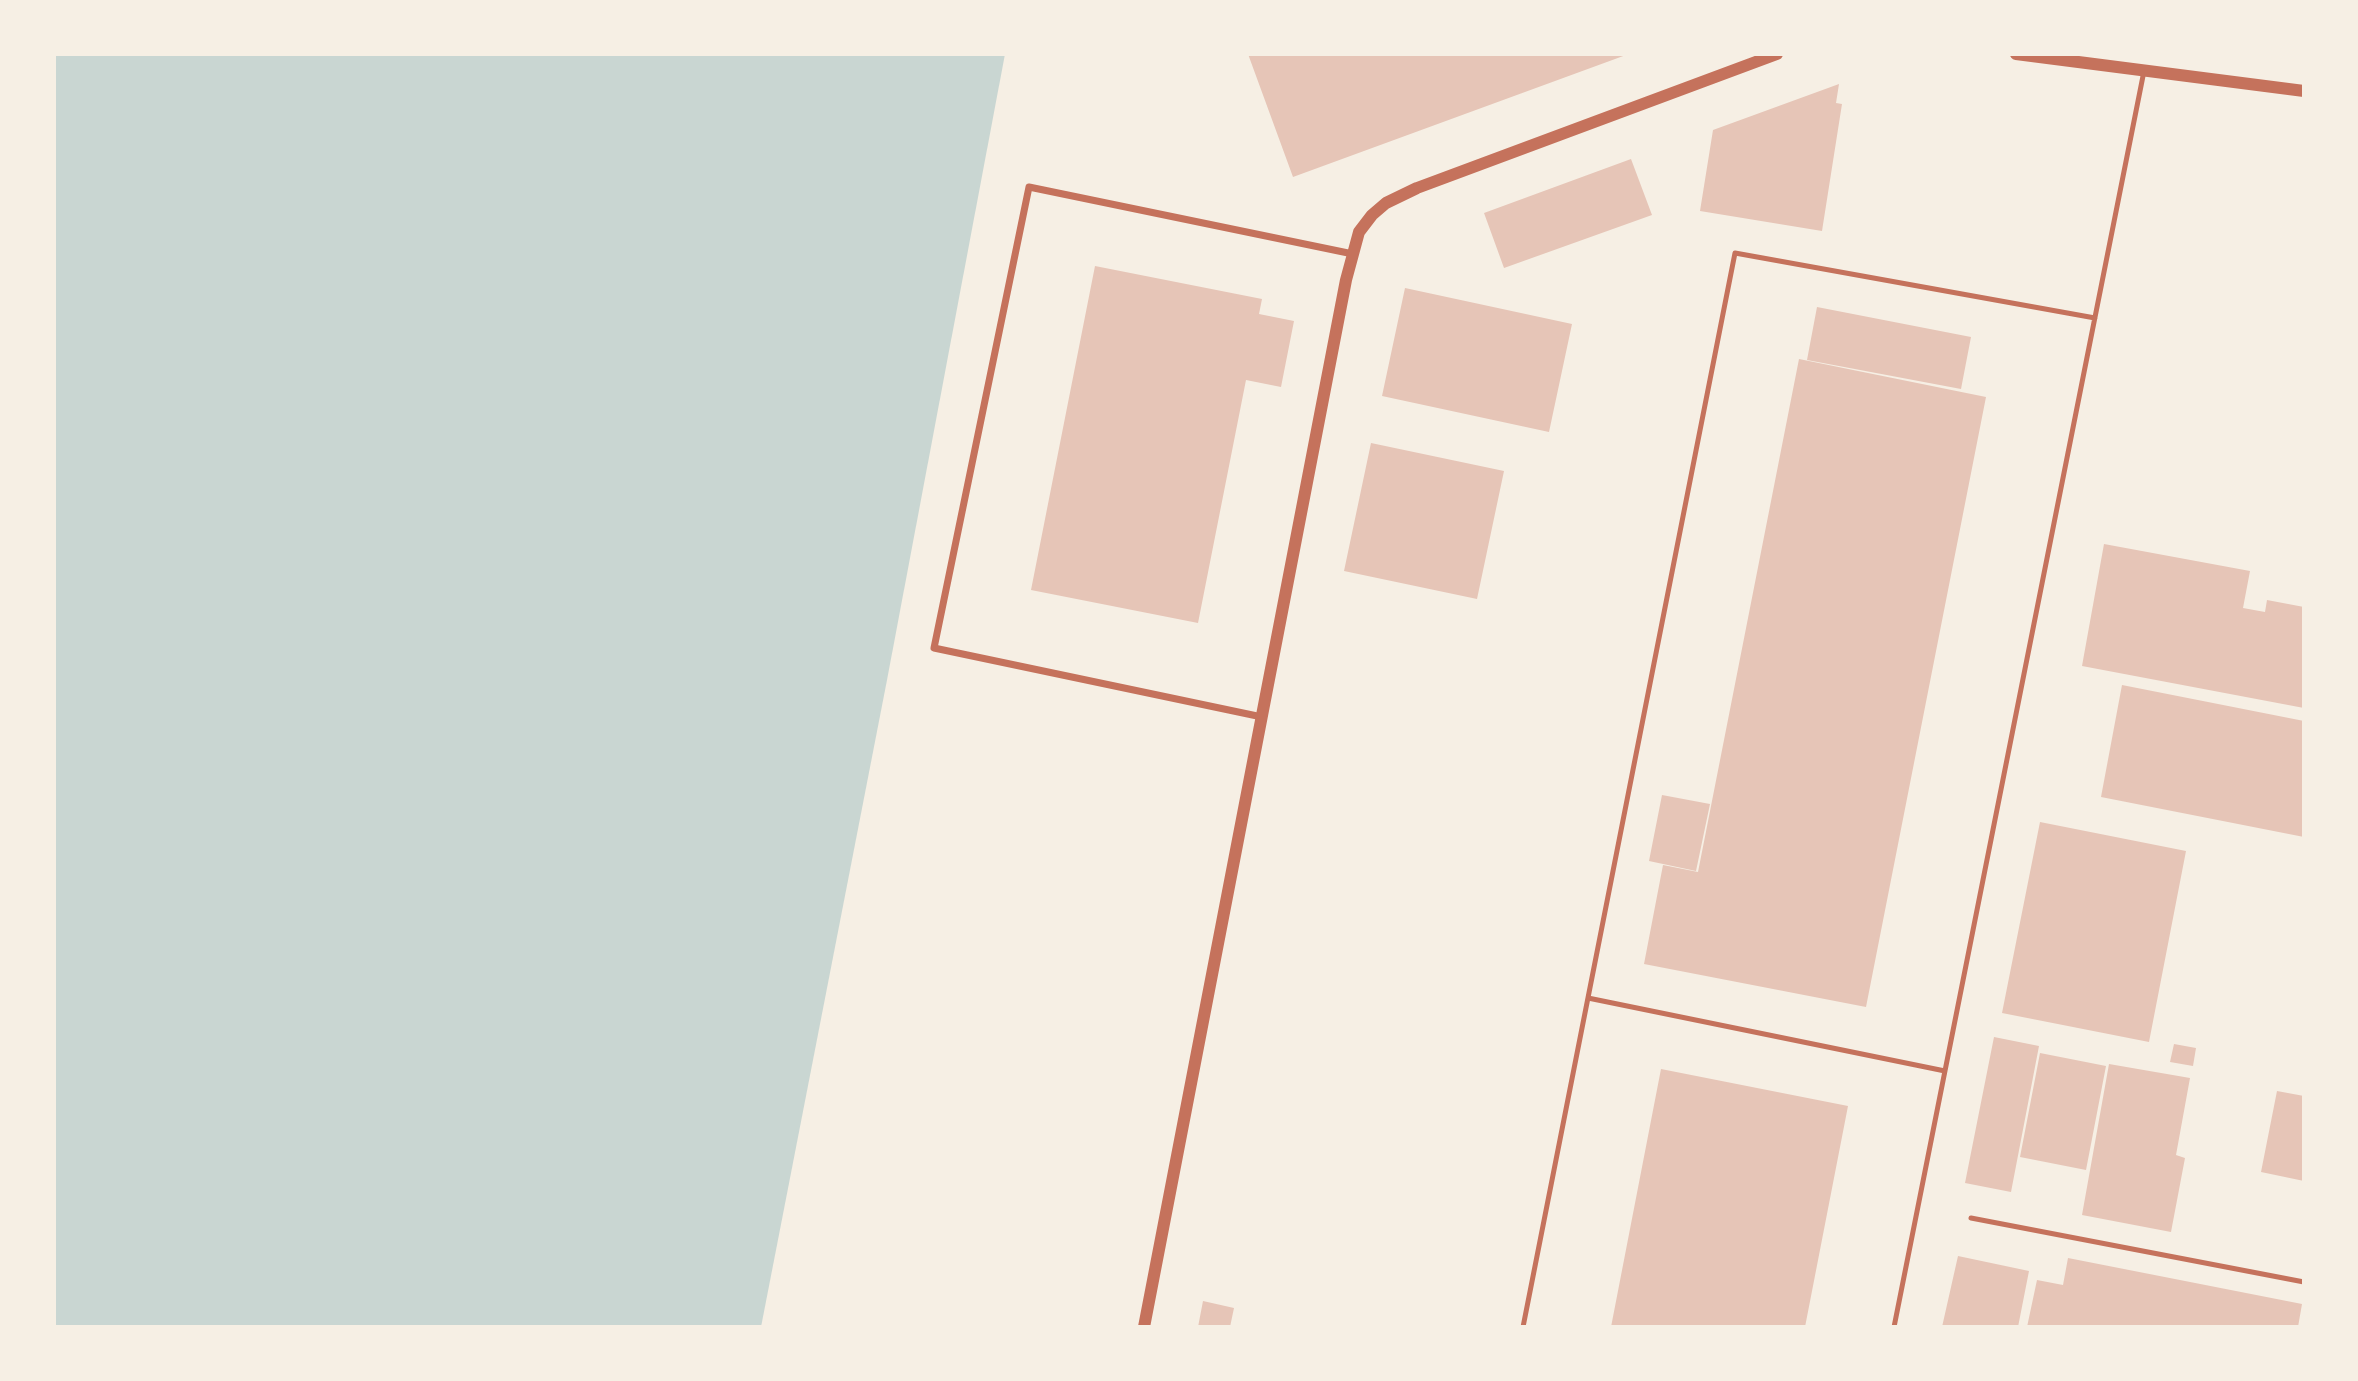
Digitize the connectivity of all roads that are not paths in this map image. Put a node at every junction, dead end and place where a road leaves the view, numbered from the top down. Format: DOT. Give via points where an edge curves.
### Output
graph roads {
  1 [pos="1777,54"];
  2 [pos="2016,54"];
  3 [pos="2144,71"];
  4 [pos="2304,91"];
  5 [pos="1353,254"];
  6 [pos="2095,318"];
  7 [pos="1262,717"];
  8 [pos="1588,999"];
  9 [pos="1945,1071"];
  10 [pos="1971,1218"];
  11 [pos="2304,1282"];
  12 [pos="1144,1327"];
  13 [pos="1523,1327"];
  14 [pos="1895,1327"];
  1 -- 5 [label="street" via="1417,187 1372,215 1359,232"];
  2 -- 3 [label="street"];
  3 -- 4 [label="street"];
  3 -- 6 [label="lane"];
  5 -- 7 [label="street"];
  5 -- 7 [label="street" via="1029,187 934,648"];
  6 -- 8 [label="lane" via="1735,253"];
  6 -- 9 [label="lane"];
  7 -- 12 [label="street"];
  8 -- 9 [label="lane"];
  8 -- 13 [label="lane"];
  9 -- 14 [label="lane"];
  10 -- 11 [label="lane"];
}
